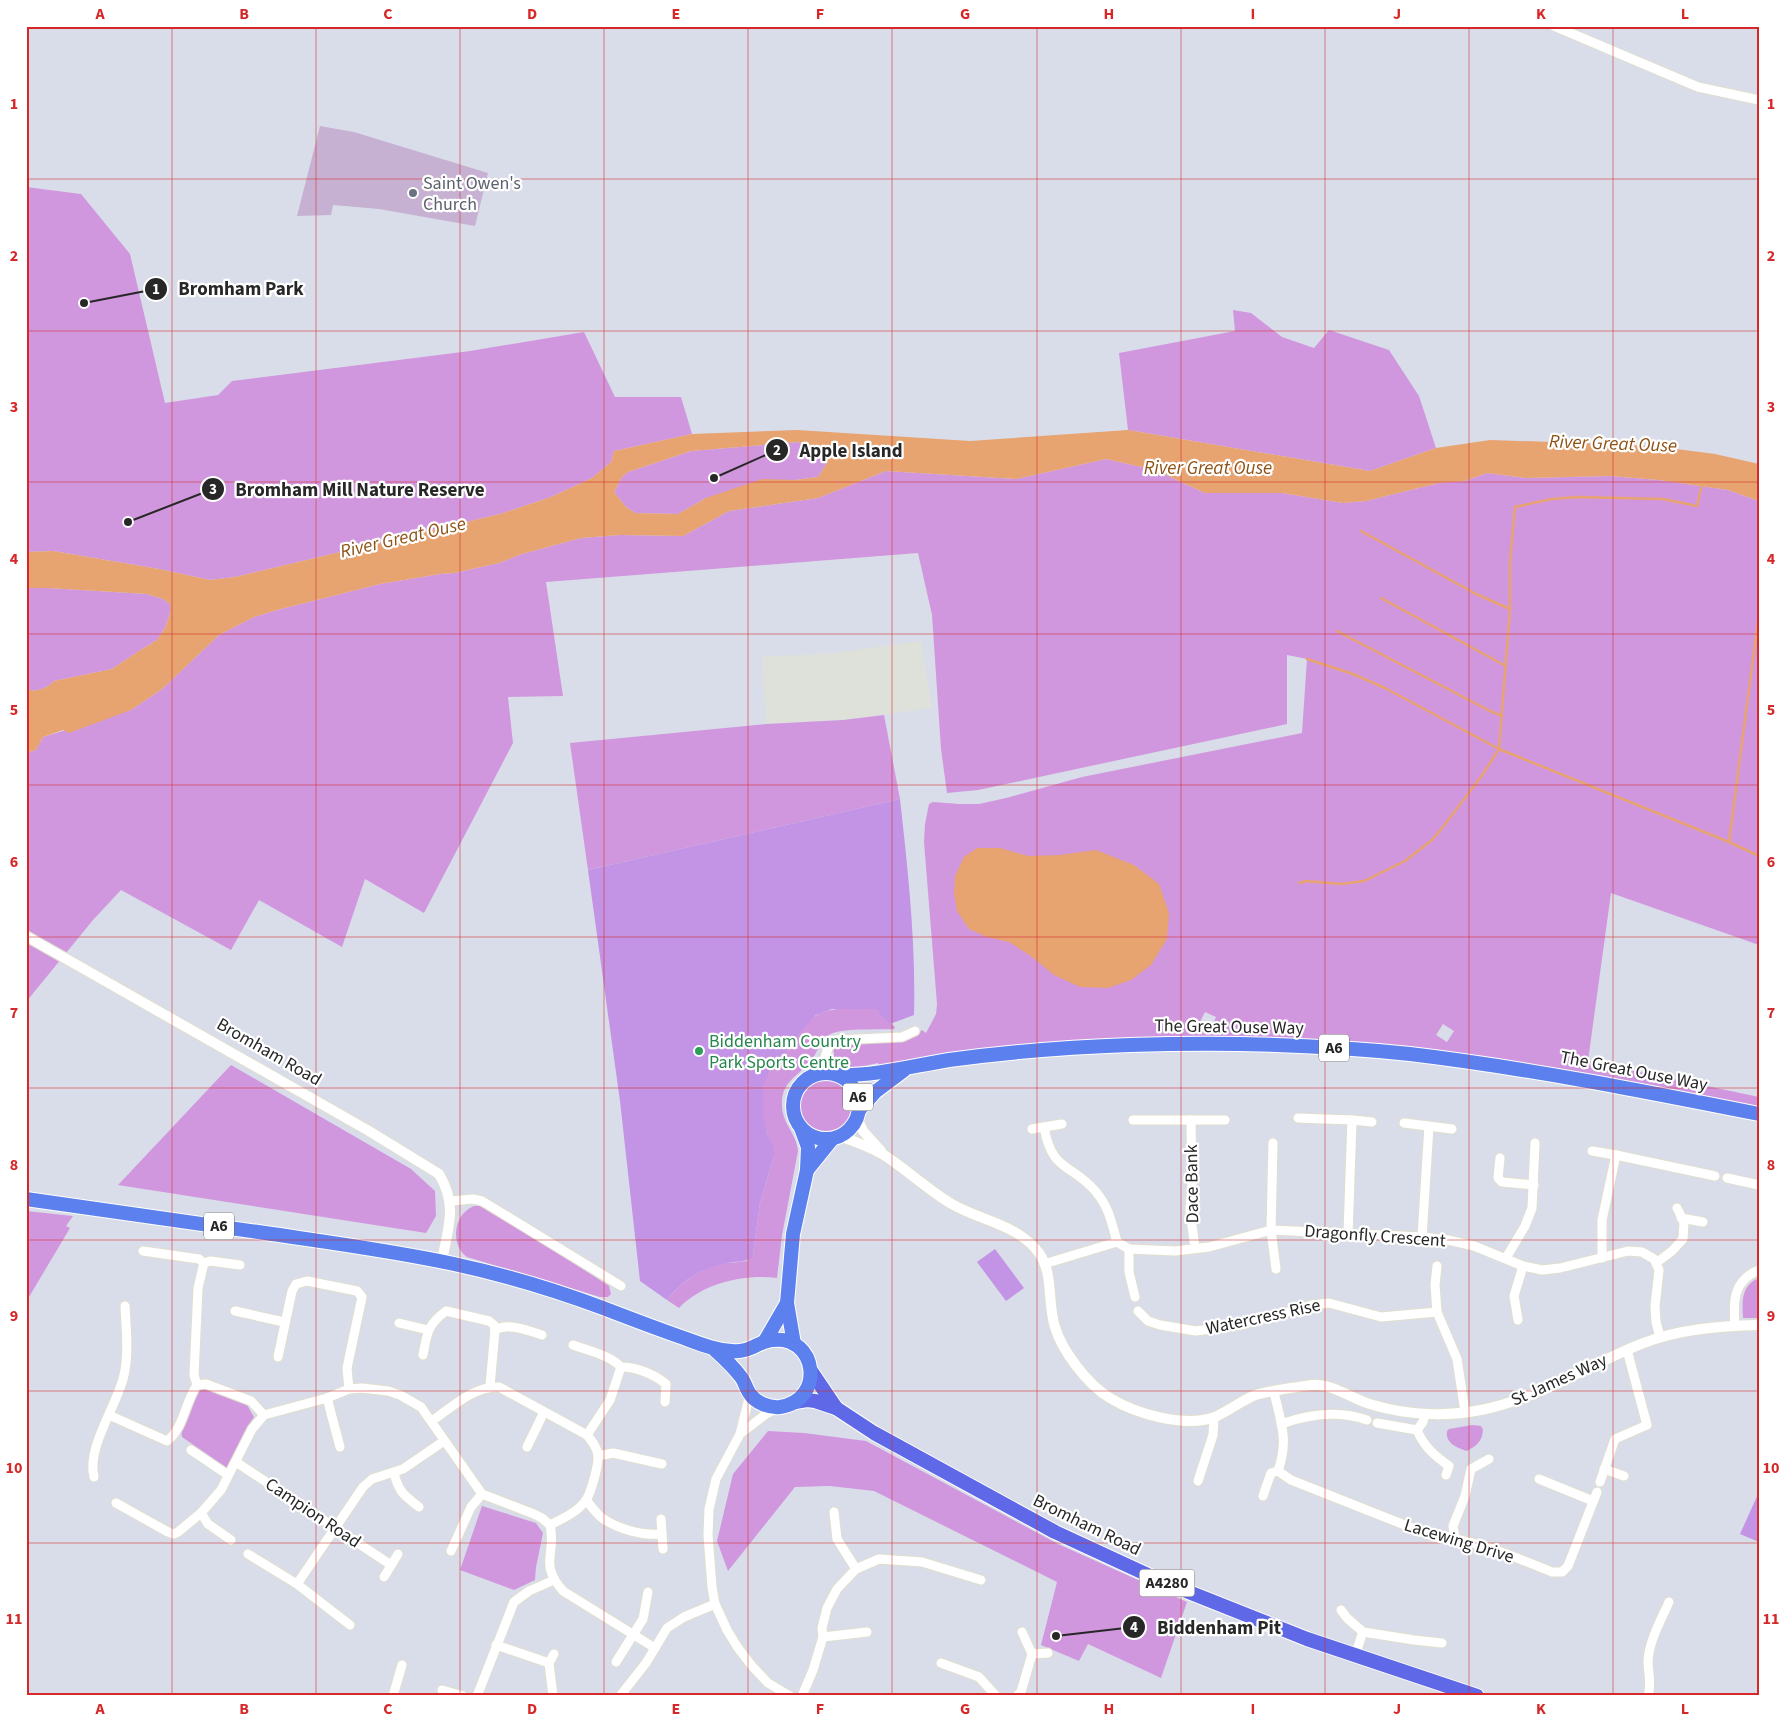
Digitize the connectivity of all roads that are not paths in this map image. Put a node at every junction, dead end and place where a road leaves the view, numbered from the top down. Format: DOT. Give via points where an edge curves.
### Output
graph roads {
  1 [pos="1554,26"];
  2 [pos="1759,100"];
  3 [pos="26,936"];
  4 [pos="915,1031"];
  5 [pos="905,1069"];
  6 [pos="824,1073"];
  7 [pos="838,1075"];
  8 [pos="858,1114"];
  9 [pos="1759,1114"];
  10 [pos="1298,1118"];
  11 [pos="1134,1120"];
  12 [pos="1191,1120"];
  13 [pos="1225,1120"];
  14 [pos="1352,1120"];
  15 [pos="1372,1122"];
  16 [pos="1404,1122"];
  17 [pos="1062,1124"];
  18 [pos="1429,1126"];
  19 [pos="1044,1127"];
  20 [pos="801,1128"];
  21 [pos="1032,1129"];
  22 [pos="1452,1129"];
  23 [pos="836,1137"];
  24 [pos="1535,1143"];
  25 [pos="1273,1144"];
  26 [pos="1592,1151"];
  27 [pos="884,1155"];
  28 [pos="1616,1155"];
  29 [pos="1500,1158"];
  30 [pos="807,1170"];
  31 [pos="1715,1176"];
  32 [pos="1727,1178"];
  33 [pos="1534,1185"];
  34 [pos="1759,1185"];
  35 [pos="26,1199"];
  36 [pos="450,1201"];
  37 [pos="1677,1208"];
  38 [pos="1681,1218"];
  39 [pos="1703,1222"];
  40 [pos="1271,1230"];
  41 [pos="1348,1233"];
  42 [pos="1422,1237"];
  43 [pos="1117,1242"];
  44 [pos="1195,1248"];
  45 [pos="1130,1249"];
  46 [pos="143,1251"];
  47 [pos="1506,1258"];
  48 [pos="1602,1258"];
  49 [pos="442,1262"];
  50 [pos="204,1263"];
  51 [pos="1656,1263"];
  52 [pos="1044,1264"];
  53 [pos="240,1265"];
  54 [pos="1437,1266"];
  55 [pos="1523,1266"];
  56 [pos="1276,1269"];
  57 [pos="1759,1270"];
  58 [pos="621,1286"];
  59 [pos="1134,1297"];
  60 [pos="786,1303"];
  61 [pos="125,1306"];
  62 [pos="235,1311"];
  63 [pos="1138,1311"];
  64 [pos="1437,1312"];
  65 [pos="1518,1320"];
  66 [pos="284,1322"];
  67 [pos="400,1323"];
  68 [pos="1759,1325"];
  69 [pos="1735,1326"];
  70 [pos="428,1330"];
  71 [pos="495,1330"];
  72 [pos="542,1335"];
  73 [pos="1660,1337"];
  74 [pos="760,1344"];
  75 [pos="794,1344"];
  76 [pos="573,1345"];
  77 [pos="714,1349"];
  78 [pos="1627,1350"];
  79 [pos="423,1356"];
  80 [pos="278,1357"];
  81 [pos="621,1367"];
  82 [pos="812,1371"];
  83 [pos="744,1380"];
  84 [pos="197,1385"];
  85 [pos="490,1386"];
  86 [pos="349,1389"];
  87 [pos="1274,1392"];
  88 [pos="750,1394"];
  89 [pos="327,1398"];
  90 [pos="665,1402"];
  91 [pos="795,1402"];
  92 [pos="780,1407"];
  93 [pos="836,1408"];
  94 [pos="544,1412"];
  95 [pos="1465,1412"];
  96 [pos="1425,1414"];
  97 [pos="109,1415"];
  98 [pos="264,1416"];
  99 [pos="1214,1417"];
  100 [pos="1367,1420"];
  101 [pos="432,1421"];
  102 [pos="1377,1423"];
  103 [pos="1281,1424"];
  104 [pos="1417,1430"];
  105 [pos="740,1434"];
  106 [pos="587,1435"];
  107 [pos="444,1441"];
  108 [pos="340,1447"];
  109 [pos="527,1448"];
  110 [pos="191,1450"];
  111 [pos="598,1456"];
  112 [pos="1489,1458"];
  113 [pos="236,1462"];
  114 [pos="662,1464"];
  115 [pos="1604,1469"];
  116 [pos="1278,1471"];
  117 [pos="394,1473"];
  118 [pos="1446,1474"];
  119 [pos="228,1475"];
  120 [pos="1624,1476"];
  121 [pos="94,1477"];
  122 [pos="1539,1479"];
  123 [pos="1198,1481"];
  124 [pos="1600,1482"];
  125 [pos="1597,1492"];
  126 [pos="482,1494"];
  127 [pos="1263,1496"];
  128 [pos="586,1500"];
  129 [pos="1593,1502"];
  130 [pos="116,1503"];
  131 [pos="419,1507"];
  132 [pos="834,1512"];
  133 [pos="201,1513"];
  134 [pos="660,1519"];
  135 [pos="550,1525"];
  136 [pos="335,1528"];
  137 [pos="662,1534"];
  138 [pos="1455,1538"];
  139 [pos="231,1540"];
  140 [pos="663,1549"];
  141 [pos="451,1552"];
  142 [pos="248,1554"];
  143 [pos="398,1554"];
  144 [pos="391,1565"];
  145 [pos="856,1569"];
  146 [pos="384,1578"];
  147 [pos="554,1580"];
  148 [pos="981,1580"];
  149 [pos="297,1584"];
  150 [pos="648,1592"];
  151 [pos="1669,1602"];
  152 [pos="715,1604"];
  153 [pos="1341,1610"];
  154 [pos="350,1624"];
  155 [pos="867,1632"];
  156 [pos="1022,1632"];
  157 [pos="1363,1632"];
  158 [pos="634,1634"];
  159 [pos="823,1637"];
  160 [pos="1442,1643"];
  161 [pos="496,1645"];
  162 [pos="655,1648"];
  163 [pos="1048,1653"];
  164 [pos="554,1654"];
  165 [pos="1032,1654"];
  166 [pos="1355,1655"];
  167 [pos="616,1662"];
  168 [pos="941,1662"];
  169 [pos="549,1663"];
  170 [pos="402,1665"];
  171 [pos="442,1690"];
  172 [pos="393,1696"];
  173 [pos="463,1696"];
  174 [pos="477,1696"];
  175 [pos="553,1696"];
  176 [pos="620,1696"];
  177 [pos="790,1696"];
  178 [pos="802,1696"];
  179 [pos="996,1696"];
  180 [pos="1017,1696"];
  181 [pos="1477,1696"];
  182 [pos="1648,1696"];
  1 -- 2 [label="street" via="1698,88"];
  3 -- 36 [label="street, Bromham Road" via="426,1165 439,1174"];
  4 -- 6 [label="street" via="902,1037 836,1040 826,1052"];
  5 -- 7 [label="highway, The Great Ouse Way / A6" via="867,1075"];
  5 -- 8 [label="highway, The Great Ouse Way / A6" via="875,1092"];
  5 -- 9 [label="highway, The Great Ouse Way / A6" via="994,1055 1129,1045 1338,1048 1487,1064"];
  6 -- 7 [label="highway, A6"];
  6 -- 20 [label="highway, A6" via="804,1081 795,1093 794,1115"];
  7 -- 8 [label="highway, A6" via="854,1089 859,1103"];
  8 -- 23 [label="highway, A6" via="850,1129"];
  8 -- 27 [label="street" via="863,1132"];
  10 -- 14 [label="street"];
  11 -- 12 [label="street, Dace Bank"];
  12 -- 13 [label="street, Dace Bank"];
  12 -- 44 [label="street, Dace Bank" via="1190,1211"];
  14 -- 15 [label="street"];
  14 -- 41 [label="street"];
  16 -- 18 [label="street"];
  17 -- 19 [label="street"];
  18 -- 22 [label="street"];
  18 -- 42 [label="street"];
  19 -- 21 [label="street"];
  19 -- 43 [label="street" via="1047,1145 1058,1162 1089,1184 1105,1204 1111,1214"];
  20 -- 23 [label="highway" via="818,1138"];
  20 -- 30 [label="highway, A6" via="808,1147"];
  23 -- 27 [label="street" via="856,1141"];
  23 -- 30 [label="highway, A6"];
  24 -- 33 [label="street"];
  25 -- 40 [label="street"];
  26 -- 28 [label="street"];
  27 -- 52 [label="street, St James Way" via="953,1205 1008,1227 1027,1240"];
  28 -- 31 [label="street"];
  28 -- 48 [label="street" via="1602,1220"];
  29 -- 33 [label="street" via="1498,1178 1502,1182"];
  30 -- 60 [label="highway, A6" via="793,1234"];
  32 -- 34 [label="street"];
  33 -- 47 [label="street" via="1532,1208"];
  35 -- 49 [label="highway, A6" via="342,1244"];
  36 -- 49 [label="street, Bromham Road"];
  36 -- 58 [label="street" via="482,1200"];
  37 -- 38 [label="street"];
  38 -- 39 [label="street"];
  38 -- 51 [label="street" via="1684,1239"];
  40 -- 41 [label="street, Dragonfly Crescent"];
  40 -- 44 [label="street, Dragonfly Crescent"];
  40 -- 56 [label="street"];
  41 -- 42 [label="street, Dragonfly Crescent"];
  42 -- 47 [label="street, Dragonfly Crescent" via="1474,1246"];
  43 -- 45 [label="street, Dragonfly Crescent"];
  43 -- 52 [label="street"];
  44 -- 45 [label="street, Dragonfly Crescent" via="1175,1251"];
  45 -- 59 [label="street" via="1129,1272"];
  46 -- 50 [label="street" via="199,1259"];
  47 -- 55 [label="street, Dragonfly Crescent"];
  48 -- 51 [label="street, Dragonfly Crescent" via="1628,1251 1642,1252"];
  48 -- 55 [label="street, Dragonfly Crescent" via="1542,1270"];
  49 -- 77 [label="highway, A6" via="551,1290"];
  50 -- 53 [label="street"];
  50 -- 84 [label="street" via="198,1288 194,1375"];
  51 -- 73 [label="street" via="1659,1270 1655,1306"];
  52 -- 99 [label="street, St James Way" via="1048,1272 1055,1327 1070,1358 1089,1382 1110,1398 1143,1414 1184,1420"];
  54 -- 64 [label="street"];
  55 -- 65 [label="street" via="1514,1296"];
  57 -- 69 [label="street" via="1746,1276 1739,1284 1735,1299"];
  60 -- 74 [label="highway, A6"];
  60 -- 75 [label="highway, A6"];
  61 -- 97 [label="street" via="124,1376"];
  62 -- 66 [label="street"];
  63 -- 64 [label="street, Watercress Rise" via="1148,1321 1196,1331 1241,1325 1329,1303 1381,1317"];
  64 -- 95 [label="street" via="1457,1359"];
  66 -- 80 [label="street"];
  66 -- 86 [label="street" via="296,1284 307,1281 357,1291 362,1297 347,1368"];
  67 -- 70 [label="street"];
  68 -- 69 [label="street, St James Way"];
  69 -- 73 [label="street, St James Way"];
  70 -- 71 [label="street" via="446,1311 489,1321"];
  70 -- 79 [label="street"];
  71 -- 72 [label="street" via="500,1326"];
  71 -- 85 [label="street"];
  73 -- 78 [label="street, St James Way"];
  74 -- 75 [label="highway" via="776,1339"];
  74 -- 77 [label="highway, A6" via="744,1351"];
  74 -- 83 [label="highway" via="749,1354 743,1367"];
  75 -- 82 [label="highway" via="806,1355"];
  76 -- 81 [label="street" via="608,1358"];
  77 -- 83 [label="highway, A6"];
  78 -- 95 [label="street, St James Way" via="1520,1400"];
  78 -- 115 [label="street" via="1647,1425 1615,1439"];
  81 -- 90 [label="street" via="630,1367 659,1378 666,1384"];
  81 -- 106 [label="street" via="610,1400"];
  82 -- 91 [label="highway" via="807,1389"];
  82 -- 93 [label="main road, Bromham Road / A4280"];
  83 -- 88 [label="highway"];
  84 -- 97 [label="street" via="190,1394 175,1434 167,1441"];
  84 -- 98 [label="street" via="206,1384 251,1401"];
  85 -- 94 [label="street" via="500,1387"];
  85 -- 101 [label="street" via="476,1391"];
  86 -- 89 [label="street"];
  86 -- 101 [label="street" via="375,1388 400,1395 421,1407"];
  87 -- 96 [label="street, St James Way" via="1316,1384 1371,1405"];
  87 -- 99 [label="street, St James Way" via="1256,1395"];
  87 -- 103 [label="street"];
  88 -- 92 [label="highway" via="765,1405"];
  88 -- 105 [label="street"];
  89 -- 98 [label="street"];
  89 -- 108 [label="street"];
  91 -- 92 [label="highway"];
  91 -- 93 [label="main road, Bromham Road / A4280" via="815,1401"];
  92 -- 105 [label="street"];
  93 -- 166 [label="main road, Bromham Road / A4280" via="958,1480 1099,1553 1233,1610"];
  94 -- 106 [label="street"];
  94 -- 109 [label="street"];
  95 -- 96 [label="street, St James Way"];
  96 -- 104 [label="street"];
  97 -- 121 [label="street" via="94,1454"];
  98 -- 113 [label="street" via="252,1429"];
  99 -- 123 [label="street" via="1213,1435"];
  100 -- 103 [label="street" via="1345,1415 1312,1415"];
  101 -- 107 [label="street"];
  102 -- 104 [label="street"];
  103 -- 116 [label="street" via="1284,1436"];
  104 -- 118 [label="street" via="1429,1450 1449,1466"];
  105 -- 152 [label="street" via="716,1479 709,1508 708,1535"];
  106 -- 111 [label="street"];
  107 -- 117 [label="street"];
  107 -- 126 [label="street"];
  110 -- 119 [label="street"];
  111 -- 114 [label="street" via="613,1453"];
  111 -- 128 [label="street"];
  112 -- 138 [label="street" via="1471,1469 1453,1526"];
  113 -- 119 [label="street"];
  113 -- 136 [label="street, Campion Road"];
  115 -- 120 [label="street"];
  115 -- 124 [label="street"];
  116 -- 127 [label="street" via="1271,1473"];
  116 -- 138 [label="street, Lacewing Drive" via="1291,1480 1435,1537"];
  117 -- 131 [label="street" via="403,1495"];
  117 -- 136 [label="street" via="372,1479 363,1487"];
  119 -- 133 [label="street" via="221,1490"];
  122 -- 129 [label="street"];
  125 -- 129 [label="street"];
  126 -- 135 [label="street" via="534,1514"];
  126 -- 141 [label="street" via="471,1507"];
  128 -- 135 [label="street"];
  128 -- 137 [label="street" via="602,1517 617,1525 637,1533"];
  129 -- 138 [label="street, Lacewing Drive" via="1568,1566 1562,1572 1552,1572"];
  130 -- 133 [label="street" via="174,1534"];
  132 -- 145 [label="street" via="837,1539"];
  133 -- 139 [label="street" via="208,1524"];
  134 -- 137 [label="street"];
  135 -- 147 [label="street" via="549,1561"];
  136 -- 144 [label="street, Campion Road"];
  136 -- 149 [label="street"];
  137 -- 140 [label="street"];
  142 -- 149 [label="street"];
  143 -- 144 [label="street"];
  144 -- 146 [label="street"];
  145 -- 148 [label="street" via="879,1559 922,1562"];
  145 -- 159 [label="street" via="837,1589 827,1608"];
  147 -- 158 [label="street" via="562,1591"];
  147 -- 161 [label="street" via="514,1602"];
  149 -- 154 [label="street"];
  150 -- 158 [label="street" via="643,1619"];
  151 -- 182 [label="street" via="1651,1645"];
  152 -- 162 [label="street" via="675,1622 667,1628"];
  152 -- 177 [label="street" via="727,1630 752,1666 768,1683"];
  153 -- 157 [label="street"];
  155 -- 159 [label="street"];
  156 -- 165 [label="street"];
  157 -- 160 [label="street"];
  157 -- 166 [label="street"];
  158 -- 162 [label="street"];
  158 -- 167 [label="street"];
  159 -- 178 [label="street"];
  161 -- 169 [label="street"];
  161 -- 174 [label="street"];
  162 -- 176 [label="street"];
  163 -- 165 [label="street"];
  164 -- 169 [label="street"];
  165 -- 180 [label="street"];
  166 -- 181 [label="main road, Bromham Road / A4280"];
  168 -- 179 [label="street" via="978,1677"];
  169 -- 175 [label="street"];
  170 -- 172 [label="street"];
  171 -- 173 [label="street"];
}
